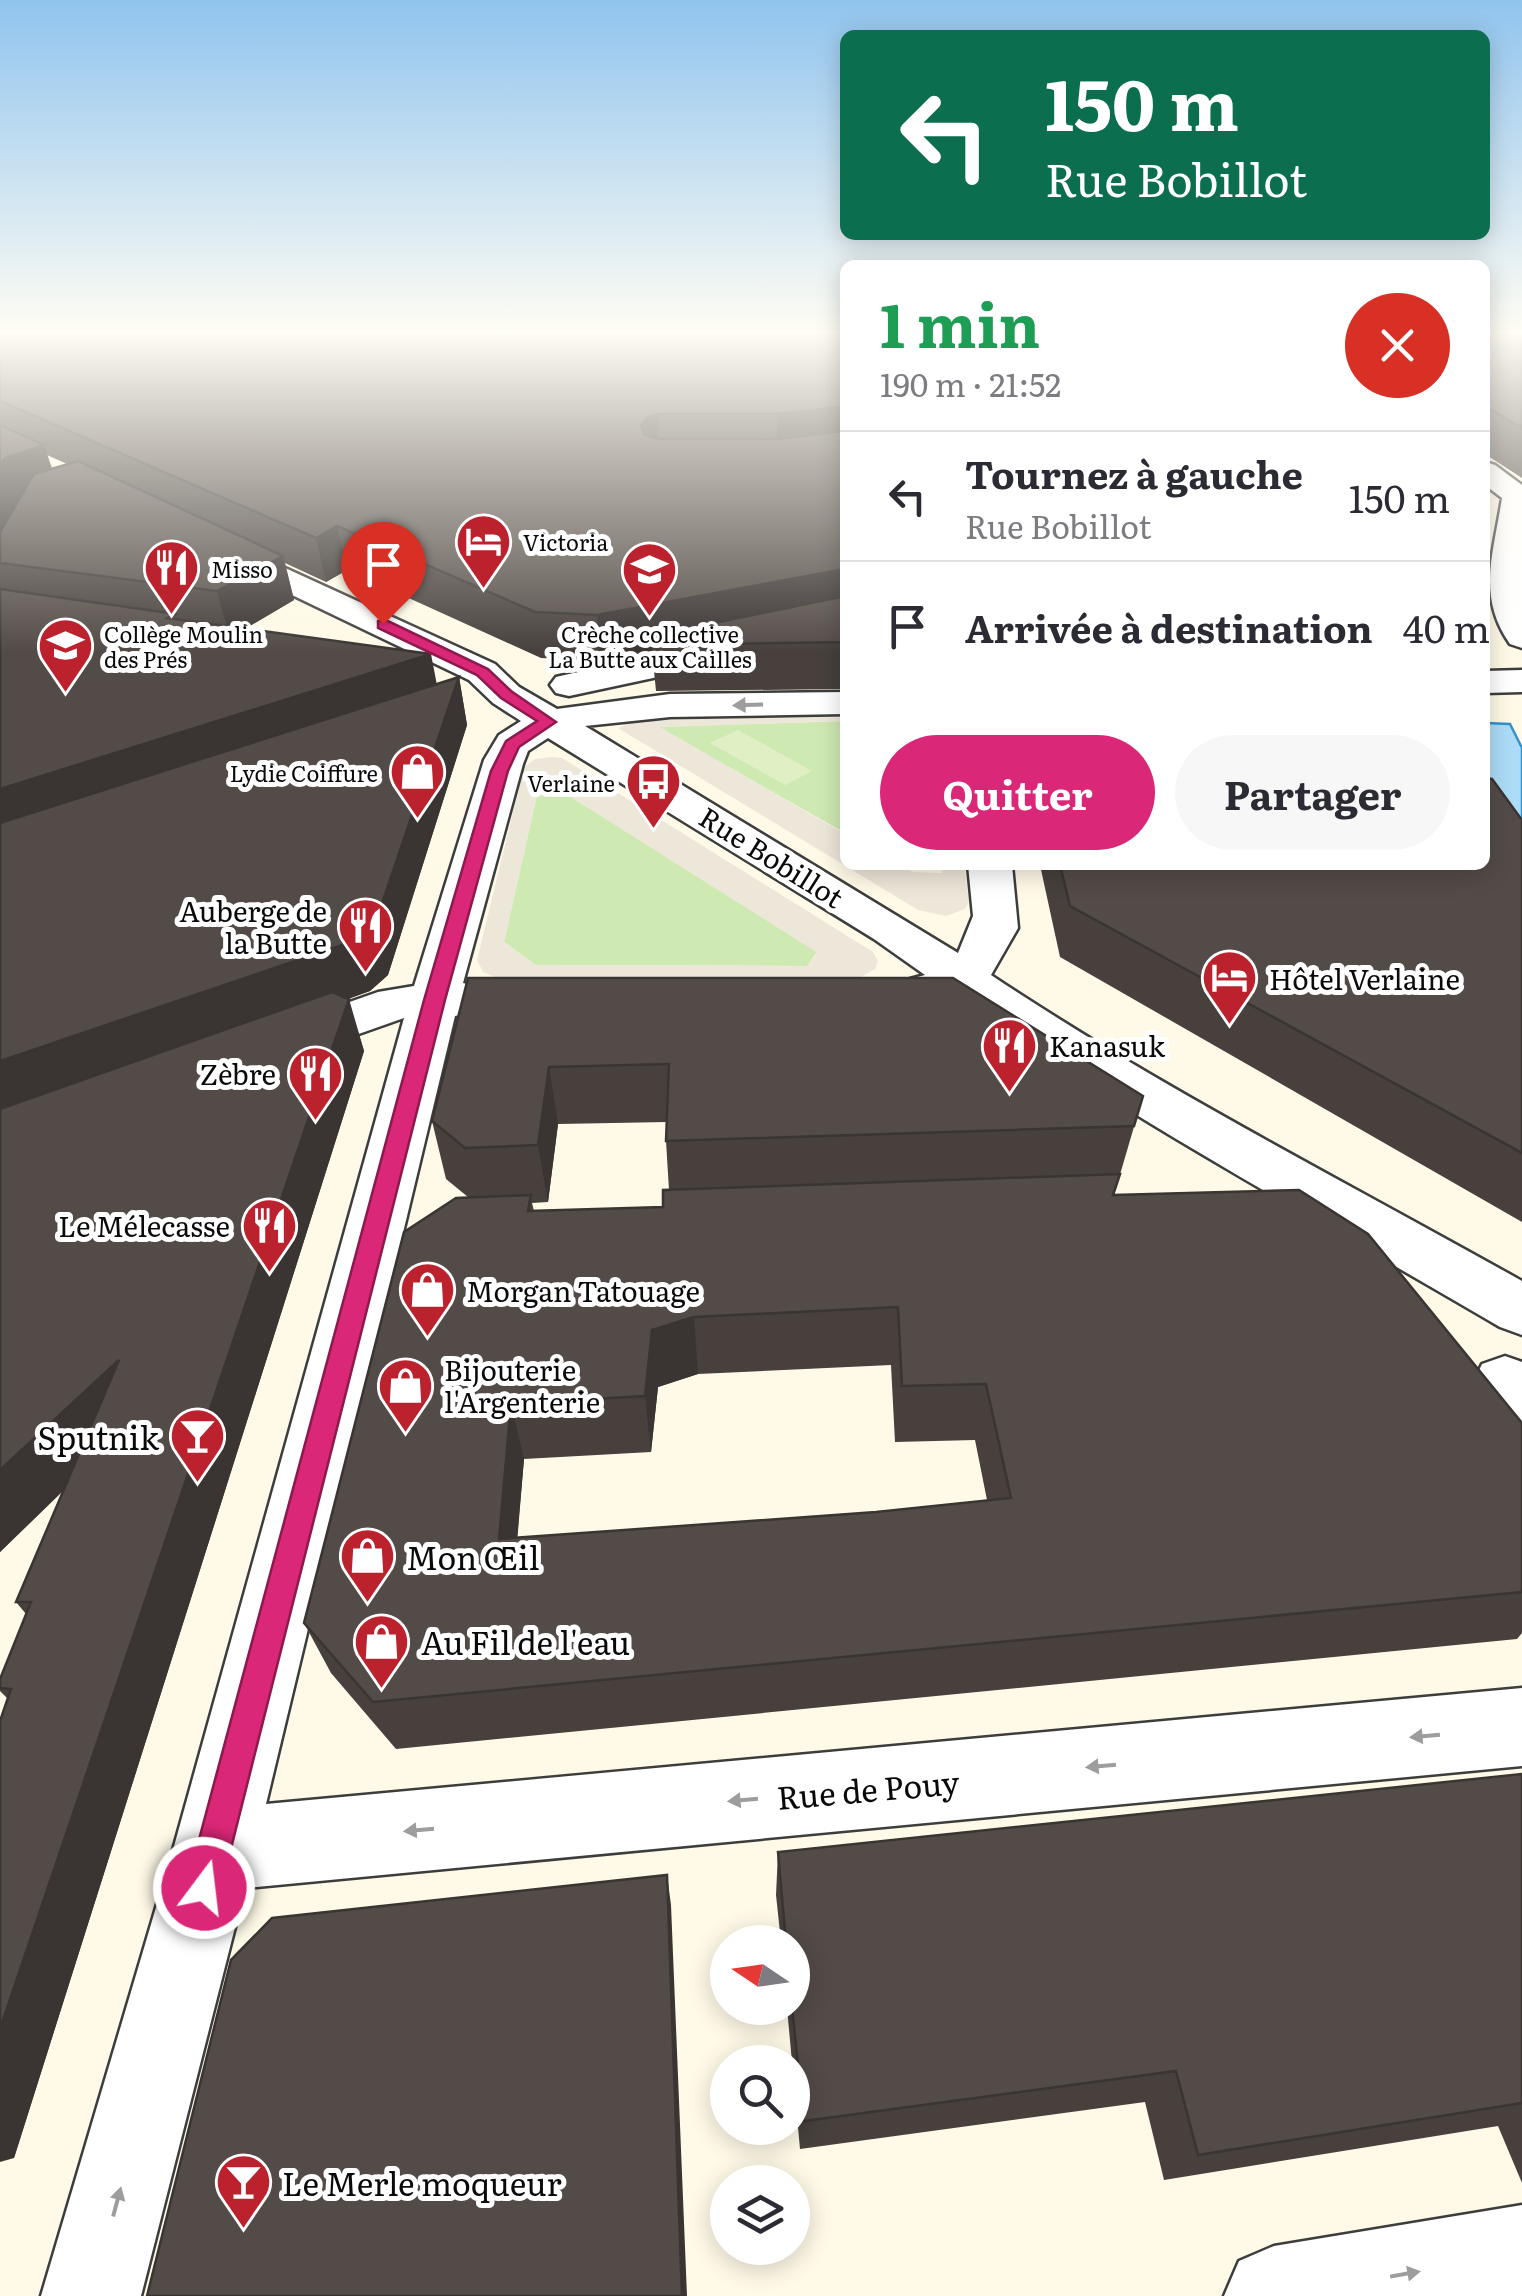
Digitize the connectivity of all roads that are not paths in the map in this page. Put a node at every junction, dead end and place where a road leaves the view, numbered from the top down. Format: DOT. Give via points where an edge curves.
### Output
graph roads {
  1 [pos="1490,476"];
  2 [pos="199,538"];
  3 [pos="1513,593"];
  4 [pos="354,611"];
  5 [pos="840,628"];
  6 [pos="314,629"];
  7 [pos="1522,637"];
  8 [pos="394,670"];
  9 [pos="1522,681"];
  10 [pos="1490,682"];
  11 [pos="487,701"];
  12 [pos="840,702"];
  13 [pos="548,722"];
  14 [pos="991,870"];
  15 [pos="978,960"];
  16 [pos="896,995"];
  17 [pos="519,998"];
  18 [pos="434,1000"];
  19 [pos="233,1062"];
  20 [pos="1266,1163"];
  21 [pos="1217,1194"];
  22 [pos="1522,1310"];
  23 [pos="1522,1727"];
  24 [pos="214,1850"];
  25 [pos="1522,2254"];
  26 [pos="90,2296"];
  27 [pos="1274,2296"];
  1 -- 3 [label="street" via="1517,495"];
  2 -- 4 [label="street, Rue Bobillot"];
  3 -- 7 [label="street"];
  4 -- 6 [label="street"];
  4 -- 11 [label="street, Rue Bobillot" via="482,672"];
  5 -- 11 [label="street"];
  8 -- 11 [label="street" via="450,679"];
  9 -- 10 [label="street"];
  11 -- 13 [label="street, Rue Bobillot"];
  12 -- 13 [label="street, one-way" via="608,710"];
  13 -- 15 [label="street, Rue Bobillot" via="890,929"];
  13 -- 18 [label="street" via="512,744 500,771"];
  14 -- 15 [label="street" via="998,908"];
  15 -- 16 [label="street"];
  15 -- 20 [label="street, Rue Bobillot" via="1204,1132"];
  17 -- 18 [label="street"];
  18 -- 19 [label="street" via="394,1003"];
  18 -- 24 [label="street" via="400,1233"];
  20 -- 21 [label="street"];
  20 -- 22 [label="street, Rue Bobillot"];
  23 -- 24 [label="street, Rue de Pouy, one-way"];
  26 -- 24 [label="street, one-way"];
  27 -- 25 [label="street, one-way"];
}
